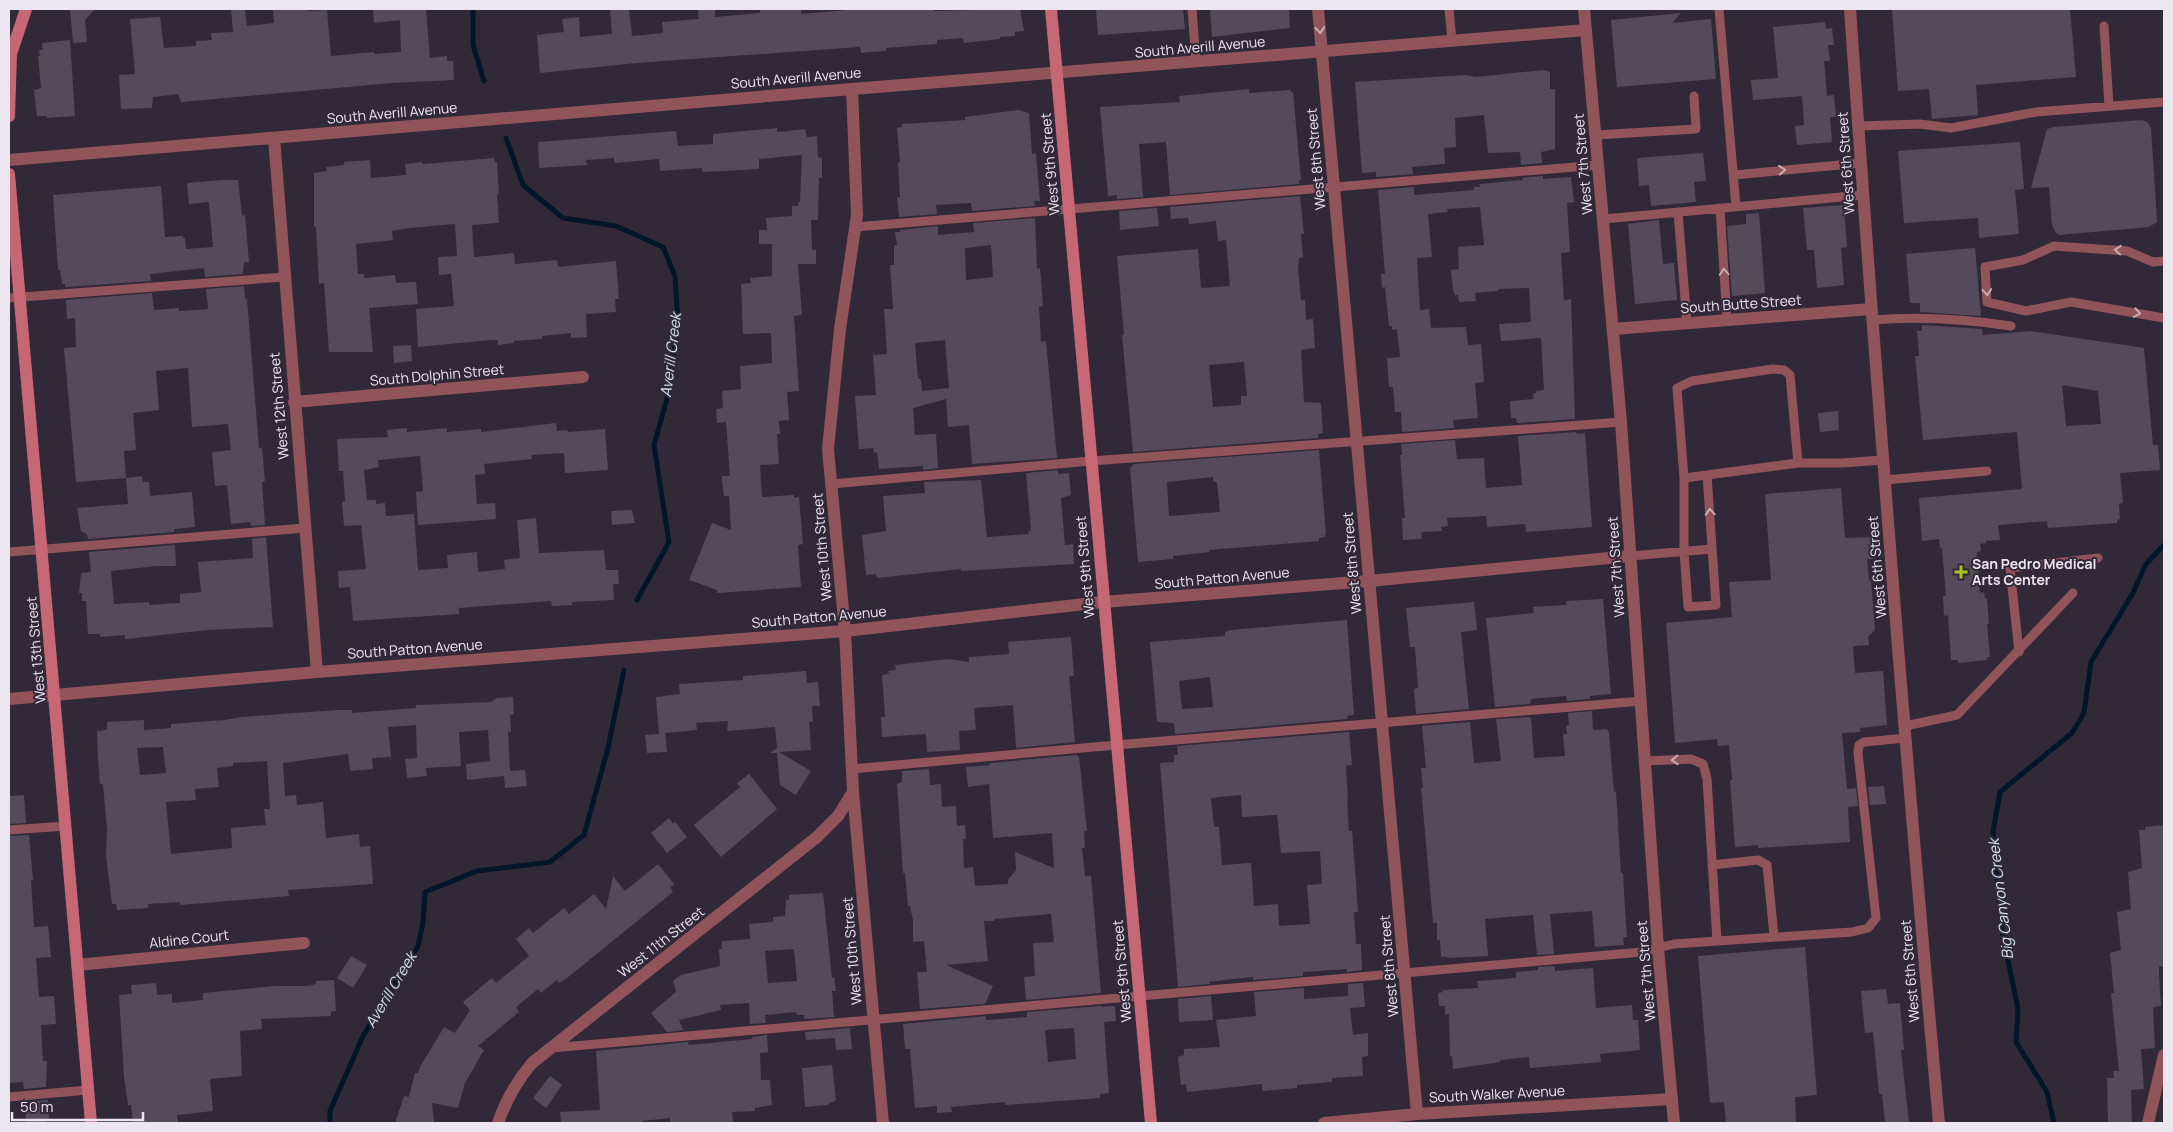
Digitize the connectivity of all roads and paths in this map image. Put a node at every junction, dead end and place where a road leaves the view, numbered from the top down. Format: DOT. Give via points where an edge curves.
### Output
graph roads {
  1 [pos="26,9"];
  2 [pos="1051,9"];
  3 [pos="1192,9"];
  4 [pos="1318,9"];
  5 [pos="1449,9"];
  6 [pos="1584,9"];
  7 [pos="1719,9"];
  8 [pos="1850,9"];
  9 [pos="2104,26"];
  10 [pos="1586,30"];
  11 [pos="1452,41"];
  12 [pos="1322,52"];
  13 [pos="1196,62"];
  14 [pos="1057,73"];
  15 [pos="852,89"];
  16 [pos="1694,96"];
  17 [pos="2164,102"];
  18 [pos="2110,106"];
  19 [pos="9,116"];
  20 [pos="1858,126"];
  21 [pos="1596,135"];
  22 [pos="274,138"];
  23 [pos="9,160"];
  24 [pos="1861,163"];
  25 [pos="1599,165"];
  26 [pos="9,174"];
  27 [pos="1734,175"];
  28 [pos="1334,187"];
  29 [pos="1863,195"];
  30 [pos="1736,207"];
  31 [pos="1720,208"];
  32 [pos="1069,209"];
  33 [pos="1678,212"];
  34 [pos="1604,219"];
  35 [pos="855,227"];
  36 [pos="2164,262"];
  37 [pos="284,277"];
  38 [pos="14,298"];
  39 [pos="1871,315"];
  40 [pos="2164,318"];
  41 [pos="1727,320"];
  42 [pos="1687,323"];
  43 [pos="2011,326"];
  44 [pos="1612,329"];
  45 [pos="583,378"];
  46 [pos="294,402"];
  47 [pos="1621,422"];
  48 [pos="1356,440"];
  49 [pos="1883,460"];
  50 [pos="1091,461"];
  51 [pos="1798,463"];
  52 [pos="1987,471"];
  53 [pos="1707,474"];
  54 [pos="1684,478"];
  55 [pos="1885,480"];
  56 [pos="831,484"];
  57 [pos="305,528"];
  58 [pos="1712,549"];
  59 [pos="42,550"];
  60 [pos="1684,551"];
  61 [pos="9,552"];
  62 [pos="1630,556"];
  63 [pos="2098,558"];
  64 [pos="1369,581"];
  65 [pos="2073,593"];
  66 [pos="1103,602"];
  67 [pos="845,631"];
  68 [pos="2019,652"];
  69 [pos="317,672"];
  70 [pos="55,696"];
  71 [pos="9,699"];
  72 [pos="1642,701"];
  73 [pos="1382,723"];
  74 [pos="1905,732"];
  75 [pos="1116,745"];
  76 [pos="1646,761"];
  77 [pos="852,769"];
  78 [pos="853,792"];
  79 [pos="66,826"];
  80 [pos="9,830"];
  81 [pos="1712,865"];
  82 [pos="1774,936"];
  83 [pos="1717,941"];
  84 [pos="304,943"];
  85 [pos="1658,948"];
  86 [pos="77,965"];
  87 [pos="1405,974"];
  88 [pos="1140,996"];
  89 [pos="874,1019"];
  90 [pos="551,1048"];
  91 [pos="2164,1055"];
  92 [pos="88,1090"];
  93 [pos="9,1097"];
  94 [pos="1672,1099"];
  95 [pos="1417,1114"];
  96 [pos="91,1123"];
  97 [pos="498,1123"];
  98 [pos="884,1123"];
  99 [pos="1151,1123"];
  100 [pos="1324,1123"];
  101 [pos="1674,1123"];
  102 [pos="1939,1123"];
  103 [pos="2148,1123"];
  1 -- 19 [label="main road" via="10,54"];
  2 -- 14 [label="main road, West 9th Street"];
  3 -- 13 [label="lane"];
  4 -- 12 [label="street, West 8th Street, one-way"];
  5 -- 11 [label="lane"];
  6 -- 10 [label="street, West 7th Street"];
  7 -- 27 [label="lane"];
  8 -- 20 [label="street, West 6th Street"];
  9 -- 18 [label="lane"];
  10 -- 11 [label="street, South Averill Avenue"];
  10 -- 21 [label="street, West 7th Street"];
  11 -- 12 [label="street, South Averill Avenue"];
  12 -- 13 [label="street, South Averill Avenue"];
  12 -- 28 [label="street, West 8th Street"];
  13 -- 14 [label="street, South Averill Avenue"];
  14 -- 15 [label="street, South Averill Avenue"];
  14 -- 32 [label="main road, West 9th Street"];
  15 -- 22 [label="street, South Averill Avenue"];
  15 -- 35 [label="street, West 10th Street"];
  16 -- 21 [label="lane" via="1696,129"];
  17 -- 18 [label="lane"];
  18 -- 20 [label="lane" via="2036,112 1950,128 1920,124"];
  20 -- 24 [label="street, West 6th Street"];
  21 -- 25 [label="street, West 7th Street"];
  22 -- 23 [label="street, South Averill Avenue"];
  22 -- 37 [label="street, West 12th Street"];
  27 -- 24 [label="lane, one-way"];
  24 -- 29 [label="street, West 6th Street"];
  25 -- 28 [label="lane"];
  25 -- 34 [label="street, West 7th Street"];
  26 -- 38 [label="main road, West 13th Street"];
  27 -- 30 [label="lane"];
  28 -- 32 [label="lane"];
  28 -- 48 [label="street, West 8th Street"];
  29 -- 30 [label="lane"];
  29 -- 39 [label="street, West 6th Street"];
  30 -- 31 [label="lane"];
  31 -- 33 [label="lane"];
  41 -- 31 [label="lane, one-way"];
  32 -- 35 [label="lane"];
  32 -- 50 [label="main road, West 9th Street"];
  33 -- 34 [label="lane"];
  33 -- 42 [label="lane"];
  34 -- 44 [label="street, West 7th Street"];
  35 -- 56 [label="street, West 10th Street" via="840,329 829,440"];
  36 -- 40 [label="lane, one-way" via="2153,262 2127,251 2054,246 2023,260 1985,267 1987,302 2026,311 2071,302"];
  37 -- 38 [label="lane"];
  37 -- 46 [label="street, West 12th Street"];
  38 -- 59 [label="main road, West 13th Street"];
  39 -- 41 [label="street, South Butte Street"];
  39 -- 43 [label="lane"];
  39 -- 49 [label="street, West 6th Street"];
  41 -- 42 [label="street, South Butte Street"];
  42 -- 44 [label="street, South Butte Street"];
  44 -- 47 [label="street, West 7th Street"];
  45 -- 46 [label="street, South Dolphin Street"];
  46 -- 57 [label="street, West 12th Street"];
  47 -- 48 [label="lane"];
  47 -- 62 [label="street, West 7th Street"];
  48 -- 50 [label="lane"];
  48 -- 64 [label="street, West 8th Street"];
  49 -- 51 [label="lane"];
  49 -- 55 [label="street, West 6th Street"];
  50 -- 56 [label="lane"];
  50 -- 66 [label="main road, West 9th Street"];
  51 -- 53 [label="lane"];
  51 -- 54 [label="lane" via="1790,374 1773,369 1692,380 1677,388"];
  52 -- 55 [label="lane"];
  53 -- 54 [label="lane"];
  58 -- 53 [label="lane, one-way"];
  54 -- 60 [label="lane"];
  55 -- 74 [label="street, West 6th Street"];
  56 -- 67 [label="street, West 10th Street"];
  57 -- 59 [label="lane"];
  57 -- 69 [label="street, West 12th Street"];
  58 -- 60 [label="lane"];
  58 -- 60 [label="lane" via="1716,605 1688,607"];
  59 -- 61 [label="lane"];
  59 -- 70 [label="main road, West 13th Street"];
  60 -- 62 [label="lane"];
  62 -- 64 [label="street, South Patton Avenue"];
  62 -- 72 [label="street, West 7th Street"];
  63 -- 68 [label="lane" via="2010,568"];
  64 -- 66 [label="street, South Patton Avenue"];
  64 -- 73 [label="street, West 8th Street"];
  65 -- 68 [label="lane"];
  66 -- 67 [label="street, South Patton Avenue"];
  66 -- 75 [label="main road, West 9th Street"];
  67 -- 69 [label="street, South Patton Avenue"];
  67 -- 77 [label="street, West 10th Street"];
  68 -- 74 [label="lane" via="1957,715"];
  69 -- 70 [label="street, South Patton Avenue"];
  70 -- 71 [label="street, South Patton Avenue"];
  70 -- 79 [label="main road, West 13th Street"];
  72 -- 73 [label="lane"];
  72 -- 76 [label="street, West 7th Street"];
  73 -- 75 [label="lane"];
  73 -- 87 [label="street, West 8th Street"];
  74 -- 82 [label="lane" via="1864,742 1858,753 1876,918 1868,928 1852,932"];
  74 -- 102 [label="street, West 6th Street"];
  75 -- 77 [label="lane"];
  75 -- 88 [label="main road, West 9th Street"];
  81 -- 76 [label="lane, one-way" via="1707,778 1703,764 1691,759"];
  76 -- 85 [label="street, West 7th Street"];
  77 -- 78 [label="street, West 10th Street"];
  78 -- 89 [label="street, West 10th Street"];
  78 -- 90 [label="street, West 11th Street" via="838,816 817,837"];
  79 -- 80 [label="lane"];
  79 -- 86 [label="main road, West 13th Street"];
  81 -- 82 [label="lane" via="1758,860 1767,865"];
  81 -- 83 [label="lane"];
  82 -- 83 [label="lane"];
  83 -- 85 [label="lane"];
  84 -- 86 [label="street, Aldine Court"];
  85 -- 87 [label="lane"];
  85 -- 94 [label="street, West 7th Street"];
  86 -- 92 [label="main road, West 13th Street"];
  87 -- 88 [label="lane"];
  87 -- 95 [label="street, West 8th Street"];
  88 -- 89 [label="lane"];
  88 -- 99 [label="main road, West 9th Street"];
  89 -- 90 [label="lane"];
  89 -- 98 [label="street, West 10th Street"];
  90 -- 97 [label="street, West 11th Street" via="532,1063 517,1082 506,1099"];
  91 -- 103 [label="street"];
  92 -- 93 [label="lane"];
  92 -- 96 [label="main road, West 13th Street"];
  94 -- 95 [label="street, South Walker Avenue"];
  94 -- 101 [label="street, West 7th Street"];
  95 -- 100 [label="street, South Walker Avenue"];
}
